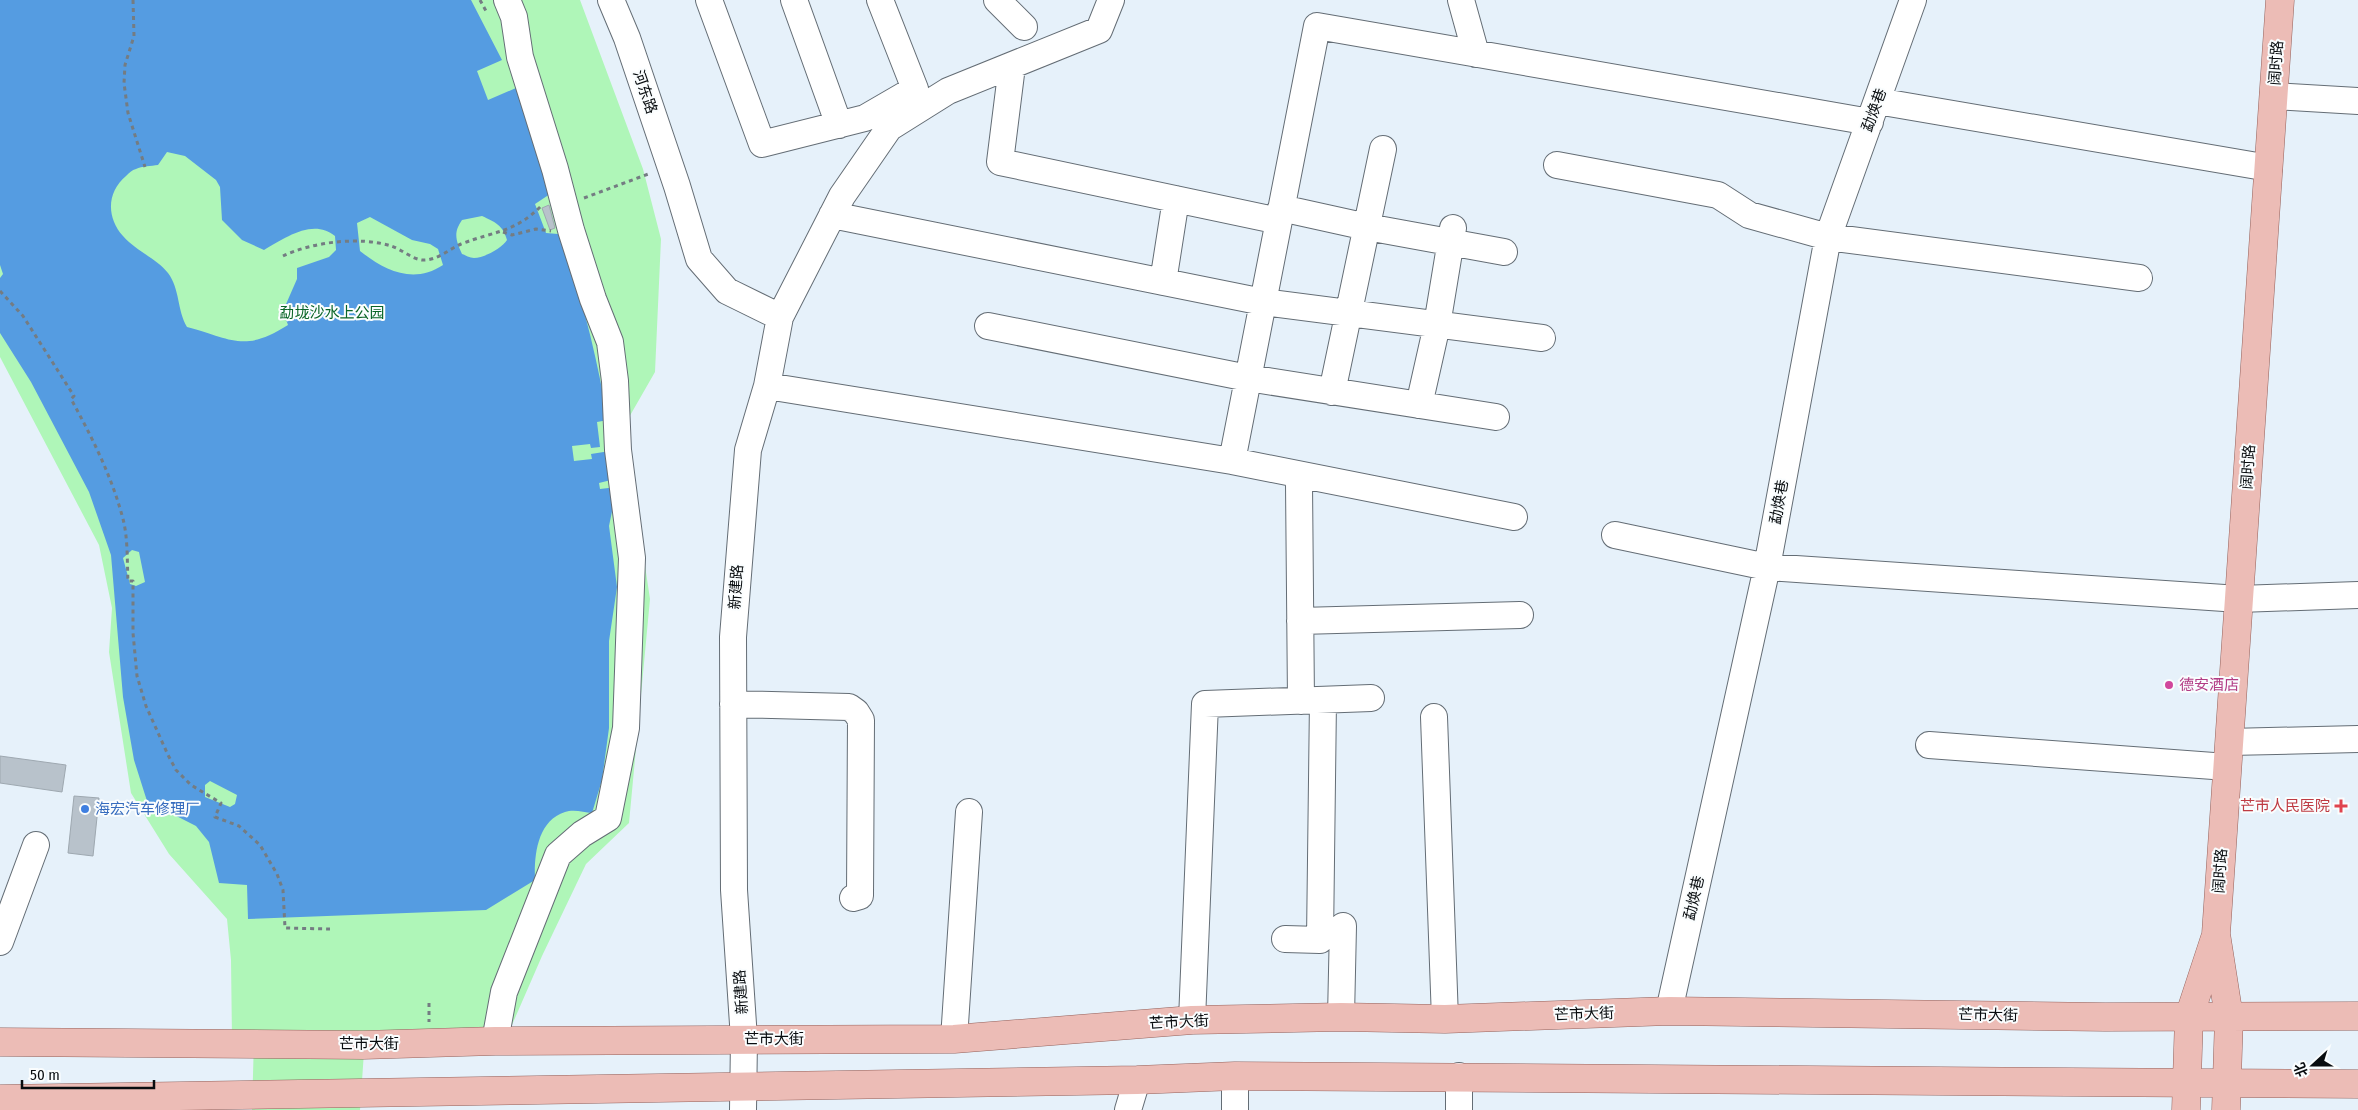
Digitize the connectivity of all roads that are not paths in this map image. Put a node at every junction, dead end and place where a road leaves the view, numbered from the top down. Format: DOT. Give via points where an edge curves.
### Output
graph roads {
  1 [pos="507,0"];
  2 [pos="709,0"];
  3 [pos="794,0"];
  4 [pos="880,0"];
  5 [pos="997,0"];
  6 [pos="1111,0"];
  7 [pos="1461,0"];
  8 [pos="1913,0"];
  9 [pos="2280,0"];
  10 [pos="614,1"];
  11 [pos="1024,27"];
  12 [pos="1476,54"];
  13 [pos="1012,66"];
  14 [pos="2273,96"];
  15 [pos="2358,101"];
  16 [pos="1874,112"];
  17 [pos="839,125"];
  18 [pos="1383,149"];
  19 [pos="1557,165"];
  20 [pos="2269,168"];
  21 [pos="1176,199"];
  22 [pos="1280,214"];
  23 [pos="832,215"];
  24 [pos="1367,227"];
  25 [pos="1452,235"];
  26 [pos="1828,237"];
  27 [pos="1504,252"];
  28 [pos="2138,278"];
  29 [pos="1163,282"];
  30 [pos="1263,302"];
  31 [pos="1350,313"];
  32 [pos="780,317"];
  33 [pos="1437,324"];
  34 [pos="988,326"];
  35 [pos="1542,338"];
  36 [pos="1248,378"];
  37 [pos="767,386"];
  38 [pos="1332,392"];
  39 [pos="1419,405"];
  40 [pos="1496,417"];
  41 [pos="1232,461"];
  42 [pos="1300,484"];
  43 [pos="1514,516"];
  44 [pos="1615,535"];
  45 [pos="1767,567"];
  46 [pos="2358,595"];
  47 [pos="2239,599"];
  48 [pos="1520,615"];
  49 [pos="1300,621"];
  50 [pos="1371,698"];
  51 [pos="1312,700"];
  52 [pos="733,704"];
  53 [pos="1434,717"];
  54 [pos="2358,739"];
  55 [pos="1929,745"];
  56 [pos="2228,754"];
  57 [pos="969,812"];
  58 [pos="36,845"];
  59 [pos="853,898"];
  60 [pos="1343,926"];
  61 [pos="2216,934"];
  62 [pos="1285,939"];
  63 [pos="0,942"];
  64 [pos="1668,1011"];
  65 [pos="2189,1016"];
  66 [pos="2358,1016"];
  67 [pos="1341,1017"];
  68 [pos="2229,1017"];
  69 [pos="1445,1019"];
  70 [pos="1192,1020"];
  71 [pos="744,1039"];
  72 [pos="954,1039"];
  73 [pos="495,1041"];
  74 [pos="0,1042"];
  75 [pos="1235,1076"];
  76 [pos="1459,1076"];
  77 [pos="1137,1080"];
  78 [pos="2186,1082"];
  79 [pos="2227,1083"];
  80 [pos="2358,1084"];
  81 [pos="743,1098"];
  82 [pos="0,1099"];
  83 [pos="1128,1110"];
  84 [pos="1235,1110"];
  85 [pos="1459,1110"];
  86 [pos="2186,1110"];
  87 [pos="2226,1110"];
  1 -- 73 [label="street" via="514,17 520,58 593,299 610,342 618,450 632,558 626,728 608,818 582,834 558,855 504,992"];
  2 -- 17 [label="street" via="762,144"];
  3 -- 17 [label="street"];
  4 -- 17 [label="street" via="915,89 865,118"];
  5 -- 11 [label="street"];
  6 -- 13 [label="street, 新建路" via="1099,30"];
  7 -- 12 [label="street"];
  8 -- 16 [label="street, 勐焕巷"];
  9 -- 14 [label="main road, 阔时路"];
  10 -- 32 [label="street, 河东路" via="674,175 699,259 727,291"];
  12 -- 16 [label="street"];
  12 -- 22 [label="street" via="1317,26"];
  13 -- 21 [label="street" via="1000,162"];
  13 -- 23 [label="street, 新建路" via="948,91 889,128"];
  14 -- 15 [label="street"];
  14 -- 20 [label="main road, 阔时路"];
  16 -- 20 [label="street"];
  16 -- 26 [label="street, 勐焕巷"];
  18 -- 24 [label="street"];
  19 -- 26 [label="street" via="1718,195 1749,216"];
  20 -- 47 [label="main road, 阔时路"];
  21 -- 22 [label="street"];
  21 -- 29 [label="street"];
  22 -- 24 [label="street"];
  22 -- 30 [label="street"];
  23 -- 29 [label="street"];
  23 -- 32 [label="street, 新建路"];
  24 -- 25 [label="street"];
  24 -- 31 [label="street"];
  25 -- 27 [label="street"];
  25 -- 33 [label="street"];
  26 -- 28 [label="street"];
  26 -- 45 [label="street, 勐焕巷"];
  29 -- 30 [label="street"];
  30 -- 31 [label="street"];
  30 -- 36 [label="street"];
  31 -- 33 [label="street"];
  31 -- 38 [label="street"];
  32 -- 37 [label="street, 新建路"];
  33 -- 35 [label="street"];
  33 -- 39 [label="street"];
  34 -- 36 [label="street"];
  36 -- 38 [label="street"];
  36 -- 41 [label="street"];
  37 -- 41 [label="street"];
  37 -- 52 [label="street, 新建路" via="748,450 733,638"];
  38 -- 39 [label="street"];
  39 -- 40 [label="street"];
  41 -- 43 [label="street"];
  42 -- 49 [label="street"];
  44 -- 45 [label="street"];
  45 -- 47 [label="street"];
  45 -- 64 [label="street, 勐焕巷"];
  46 -- 47 [label="street"];
  47 -- 56 [label="main road, 阔时路"];
  48 -- 49 [label="street"];
  49 -- 51 [label="street"];
  50 -- 51 [label="street"];
  51 -- 62 [label="street" via="1320,940"];
  51 -- 70 [label="street" via="1205,704"];
  52 -- 59 [label="street" via="849,707 861,720 860,896"];
  52 -- 71 [label="street, 新建路" via="734,890"];
  53 -- 69 [label="street"];
  54 -- 56 [label="street"];
  55 -- 56 [label="street"];
  56 -- 61 [label="main road, 阔时路"];
  57 -- 72 [label="street"];
  58 -- 63 [label="street"];
  60 -- 67 [label="street"];
  61 -- 65 [label="main road"];
  61 -- 68 [label="main road"];
  64 -- 65 [label="main road, 芒市大街"];
  64 -- 69 [label="main road, 芒市大街"];
  65 -- 68 [label="main road, 芒市大街"];
  65 -- 78 [label="main road"];
  66 -- 68 [label="main road, 芒市大街"];
  67 -- 69 [label="main road, 芒市大街"];
  67 -- 70 [label="main road, 芒市大街"];
  68 -- 79 [label="main road"];
  70 -- 72 [label="main road, 芒市大街"];
  71 -- 72 [label="main road, 芒市大街"];
  71 -- 73 [label="main road, 芒市大街"];
  71 -- 81 [label="street, 新建路"];
  73 -- 74 [label="main road, 芒市大街" via="363,1045"];
  75 -- 76 [label="main road"];
  75 -- 77 [label="main road"];
  75 -- 84 [label="street"];
  76 -- 78 [label="main road"];
  76 -- 85 [label="street"];
  77 -- 81 [label="main road"];
  77 -- 83 [label="street"];
  78 -- 79 [label="main road"];
  78 -- 86 [label="main road"];
  79 -- 80 [label="main road"];
  79 -- 87 [label="main road"];
  81 -- 82 [label="main road"];
}
